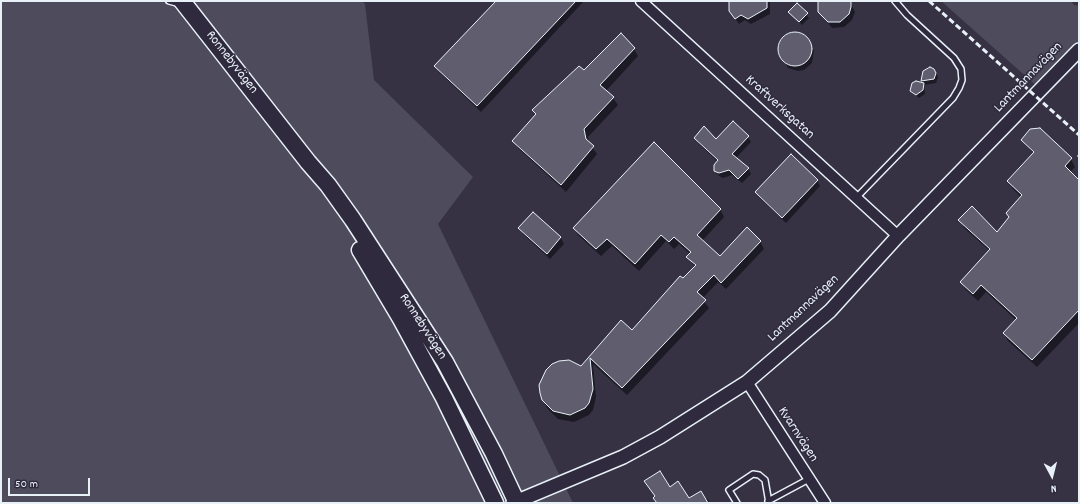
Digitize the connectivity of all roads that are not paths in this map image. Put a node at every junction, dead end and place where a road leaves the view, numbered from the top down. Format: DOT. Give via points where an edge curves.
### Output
graph roads {
  1 [pos="169,1"];
  2 [pos="641,1"];
  3 [pos="894,1"];
  4 [pos="184,3"];
  5 [pos="1079,50"];
  6 [pos="308,162"];
  7 [pos="856,198"];
  8 [pos="898,236"];
  9 [pos="747,382"];
  10 [pos="809,480"];
  11 [pos="768,502"];
  12 [pos="495,503"];
  13 [pos="516,503"];
  14 [pos="736,503"];
  15 [pos="825,503"];
  1 -- 4 [label="lane"];
  2 -- 7 [label="street, Kraftverksgatan"];
  3 -- 7 [label="lane" via="954,58 962,80 953,98"];
  4 -- 6 [label="main road, Ronnebyvägen"];
  5 -- 8 [label="street, Lantmannavägen"];
  6 -- 12 [label="main road, Ronnebyvägen" via="408,332 444,398"];
  6 -- 13 [label="main road, Ronnebyvägen" via="353,220 445,362 494,454"];
  7 -- 8 [label="street, Kraftverksgatan"];
  8 -- 9 [label="street, Lantmannavägen" via="830,311"];
  9 -- 10 [label="street, Kvarnvägen"];
  9 -- 13 [label="street, Lantmannavägen" via="660,437 623,457"];
  10 -- 11 [label="lane"];
  10 -- 15 [label="street, Kvarnvägen"];
  11 -- 14 [label="lane" via="765,480 753,474 729,490"];
}
